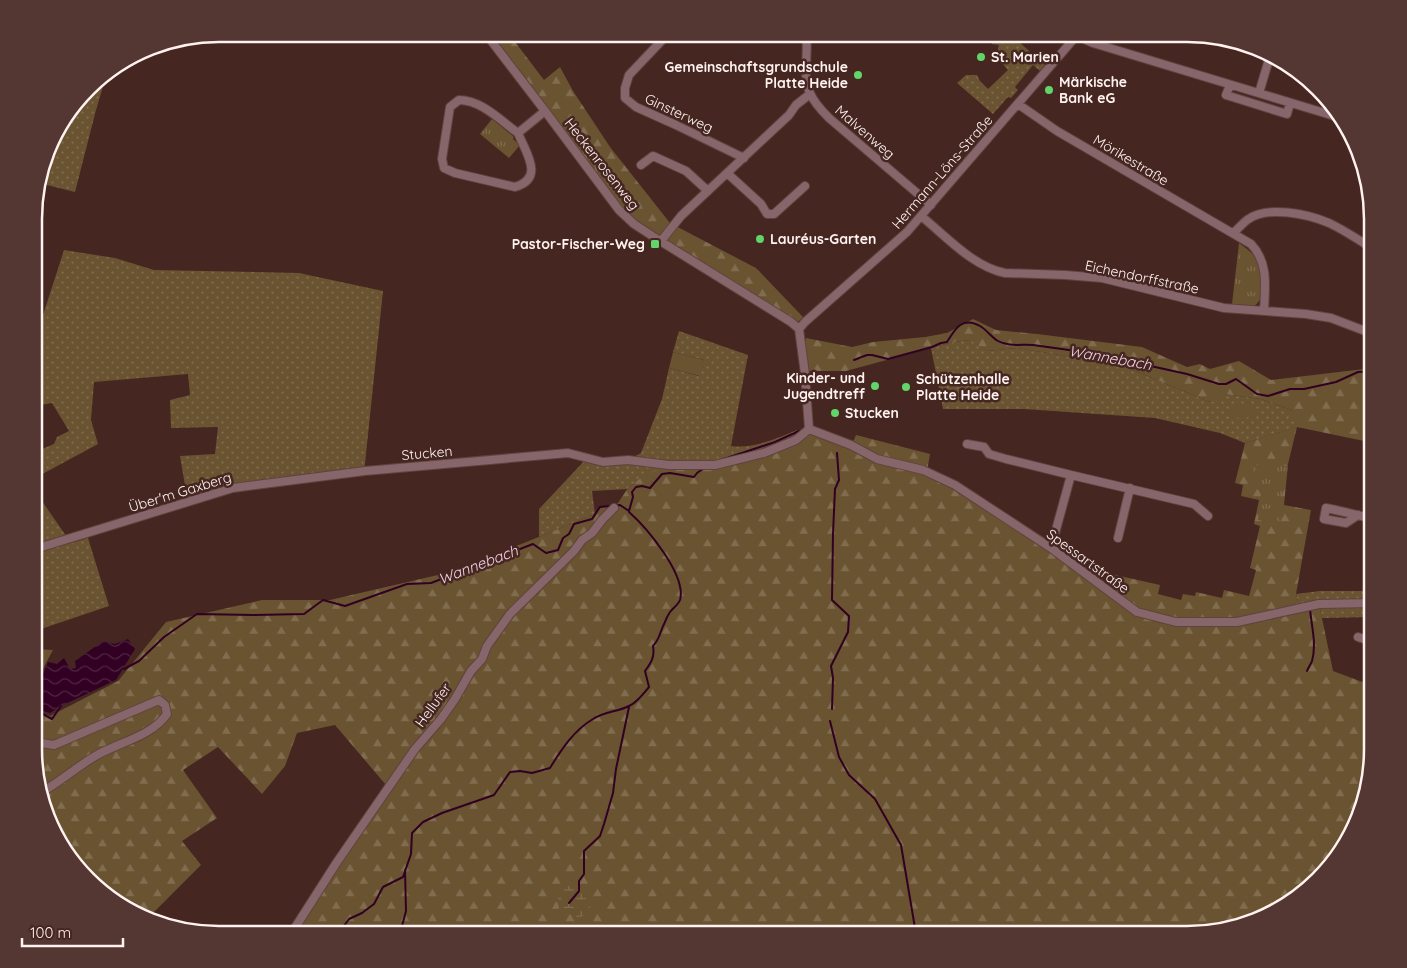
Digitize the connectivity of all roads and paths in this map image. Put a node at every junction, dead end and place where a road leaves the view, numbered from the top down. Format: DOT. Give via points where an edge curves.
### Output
graph roads {
  1 [pos="492,42"];
  2 [pos="660,42"];
  3 [pos="807,43"];
  4 [pos="1071,43"];
  5 [pos="1093,43"];
  6 [pos="1268,62"];
  7 [pos="1230,85"];
  8 [pos="1259,93"];
  9 [pos="810,94"];
  10 [pos="1290,103"];
  11 [pos="1018,104"];
  12 [pos="545,111"];
  13 [pos="1330,115"];
  14 [pos="518,133"];
  15 [pos="744,158"];
  16 [pos="641,165"];
  17 [pos="727,173"];
  18 [pos="805,186"];
  19 [pos="708,191"];
  20 [pos="931,205"];
  21 [pos="921,216"];
  22 [pos="1233,233"];
  23 [pos="661,242"];
  24 [pos="1364,243"];
  25 [pos="1264,311"];
  26 [pos="799,329"];
  27 [pos="1364,331"];
  28 [pos="809,429"];
  29 [pos="968,444"];
  30 [pos="365,472"];
  31 [pos="1071,475"];
  32 [pos="1130,488"];
  33 [pos="614,508"];
  34 [pos="1208,516"];
  35 [pos="1358,516"];
  36 [pos="1364,517"];
  37 [pos="1118,538"];
  38 [pos="43,547"];
  39 [pos="1051,548"];
  40 [pos="1364,603"];
  41 [pos="1358,637"];
  42 [pos="1364,639"];
  43 [pos="43,743"];
  44 [pos="47,788"];
  45 [pos="297,925"];
  1 -- 12 [label="street, Heckenrosenweg"];
  2 -- 15 [label="street, Ginsterweg" via="629,75 625,98 636,107"];
  3 -- 9 [label="street, Malvenweg" via="806,73"];
  4 -- 11 [label="street, Hermann-Löns-Straße"];
  5 -- 7 [label="street"];
  6 -- 8 [label="street"];
  7 -- 8 [label="street"];
  7 -- 10 [label="street" via="1226,96 1287,114"];
  8 -- 10 [label="street"];
  9 -- 15 [label="street"];
  9 -- 20 [label="street, Malvenweg" via="829,118"];
  10 -- 13 [label="street"];
  11 -- 20 [label="street, Hermann-Löns-Straße"];
  11 -- 22 [label="street, Mörikestraße" via="1057,131"];
  12 -- 14 [label="street"];
  12 -- 23 [label="street, Heckenrosenweg" via="619,210"];
  14 -- 14 [label="street" via="481,106 459,100 450,107 442,159 444,168 514,187 524,184 531,177 532,167"];
  15 -- 17 [label="street"];
  16 -- 19 [label="street" via="653,156 686,171"];
  17 -- 18 [label="street" via="761,204 767,214 774,214"];
  17 -- 19 [label="street"];
  19 -- 23 [label="street" via="681,216"];
  20 -- 21 [label="street, Hermann-Löns-Straße"];
  21 -- 25 [label="street, Eichendorffstraße" via="971,258 996,272 1102,278 1208,305"];
  21 -- 26 [label="street, Hermann-Löns-Straße" via="901,238"];
  22 -- 24 [label="street" via="1248,219 1263,213 1282,212 1309,216 1331,224"];
  22 -- 25 [label="street, Mörikestraße" via="1251,244 1261,258 1265,275"];
  23 -- 26 [label="street, Heckenrosenweg"];
  25 -- 27 [label="street, Eichendorffstraße" via="1331,318"];
  26 -- 28 [label="street"];
  28 -- 30 [label="street, Stucken" via="796,440 764,454 715,465 669,465 628,460 603,462 568,453"];
  28 -- 39 [label="street, Spessartstraße" via="877,458 923,470 956,485"];
  29 -- 31 [label="street" via="984,448 989,454"];
  30 -- 38 [label="street, Über'm Gaxberg" via="233,488"];
  31 -- 32 [label="street"];
  31 -- 39 [label="street"];
  32 -- 34 [label="street" via="1194,504"];
  32 -- 37 [label="street"];
  33 -- 45 [label="street, Hellufer" via="510,614 455,699 415,749 342,854"];
  35 -- 36 [label="street"];
  39 -- 40 [label="street, Spessartstraße" via="1137,612 1176,622 1238,622 1319,604"];
  41 -- 42 [label="street"];
  43 -- 44 [label="street" via="54,745 159,700 165,704 167,714 161,723 97,755"];
}
